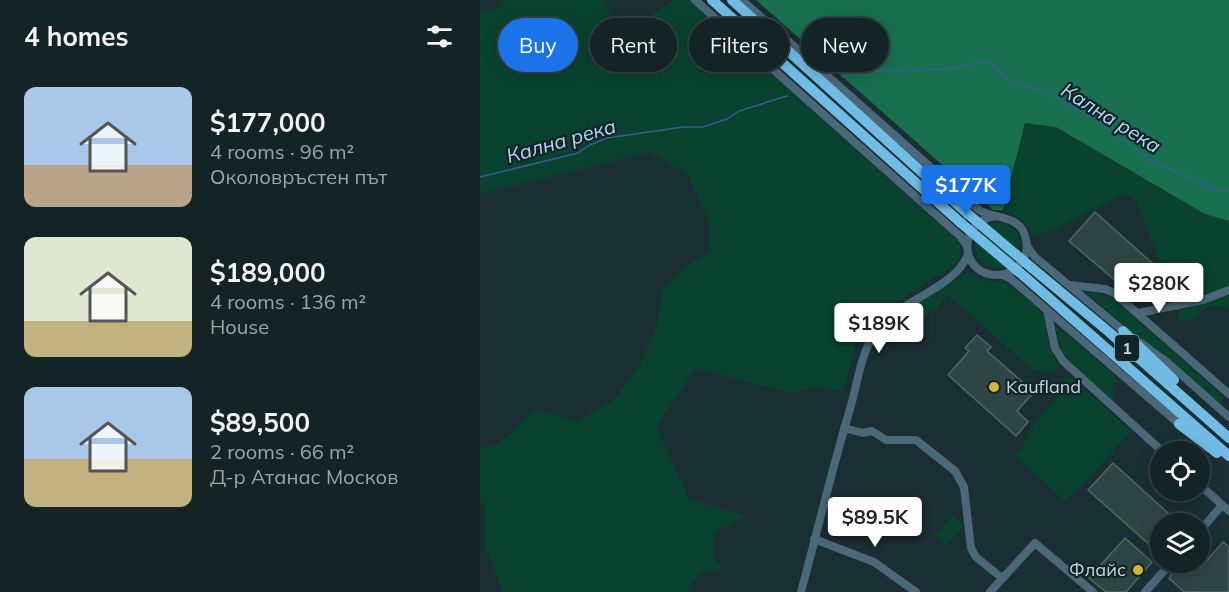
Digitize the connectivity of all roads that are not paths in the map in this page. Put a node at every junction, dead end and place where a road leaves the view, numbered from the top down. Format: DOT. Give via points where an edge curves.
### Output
graph roads {
  1 [pos="695,0"];
  2 [pos="712,0"];
  3 [pos="732,0"];
  4 [pos="746,4"];
  5 [pos="752,18"];
  6 [pos="757,18"];
  7 [pos="789,53"];
  8 [pos="996,216"];
  9 [pos="965,219"];
  10 [pos="1027,246"];
  11 [pos="968,250"];
  12 [pos="978,268"];
  13 [pos="959,270"];
  14 [pos="1028,272"];
  15 [pos="1003,275"];
  16 [pos="1066,283"];
  17 [pos="1229,290"];
  18 [pos="1046,309"];
  19 [pos="1138,313"];
  20 [pos="1123,331"];
  21 [pos="1227,393"];
  22 [pos="1229,417"];
  23 [pos="1179,424"];
  24 [pos="844,428"];
  25 [pos="1225,434"];
  26 [pos="1151,441"];
  27 [pos="1229,456"];
  28 [pos="1229,461"];
  29 [pos="1210,494"];
  30 [pos="1226,508"];
  31 [pos="1210,522"];
  32 [pos="814,539"];
  33 [pos="1162,573"];
  34 [pos="1002,578"];
  35 [pos="801,592"];
  36 [pos="916,592"];
  37 [pos="990,592"];
  38 [pos="1093,592"];
  39 [pos="1145,592"];
  1 -- 11 [label="street" via="952,229"];
  2 -- 9 [label="highway, 1"];
  3 -- 5 [label="highway, 1"];
  4 -- 6 [label="highway"];
  4 -- 8 [label="street" via="979,210"];
  7 -- 9 [label="highway, 1"];
  8 -- 10 [label="street" via="1016,223"];
  8 -- 11 [label="street" via="978,223 970,233"];
  9 -- 14 [label="highway, 1, bridge"];
  10 -- 15 [label="street" via="1020,265"];
  10 -- 16 [label="street"];
  11 -- 12 [label="street"];
  11 -- 13 [label="street"];
  12 -- 13 [label="street"];
  12 -- 15 [label="street" via="987,274"];
  13 -- 24 [label="street" via="896,312 875,332"];
  14 -- 25 [label="highway, 1" via="1109,332"];
  14 -- 27 [label="highway, 1"];
  15 -- 18 [label="street"];
  16 -- 19 [label="street" via="1114,293"];
  16 -- 20 [label="street"];
  17 -- 19 [label="street" via="1203,300"];
  18 -- 23 [label="street"];
  18 -- 26 [label="street" via="1055,348 1063,361"];
  19 -- 21 [label="street"];
  20 -- 22 [label="street" via="1168,363"];
  20 -- 25 [label="highway"];
  23 -- 28 [label="highway"];
  24 -- 32 [label="street"];
  24 -- 34 [label="street" via="863,433 870,430 886,440 916,440 955,471 964,487 971,548"];
  29 -- 30 [label="street"];
  30 -- 31 [label="street"];
  32 -- 35 [label="street"];
  32 -- 36 [label="street" via="874,562"];
  33 -- 39 [label="street"];
  34 -- 37 [label="street"];
  34 -- 38 [label="street" via="1035,543"];
}
